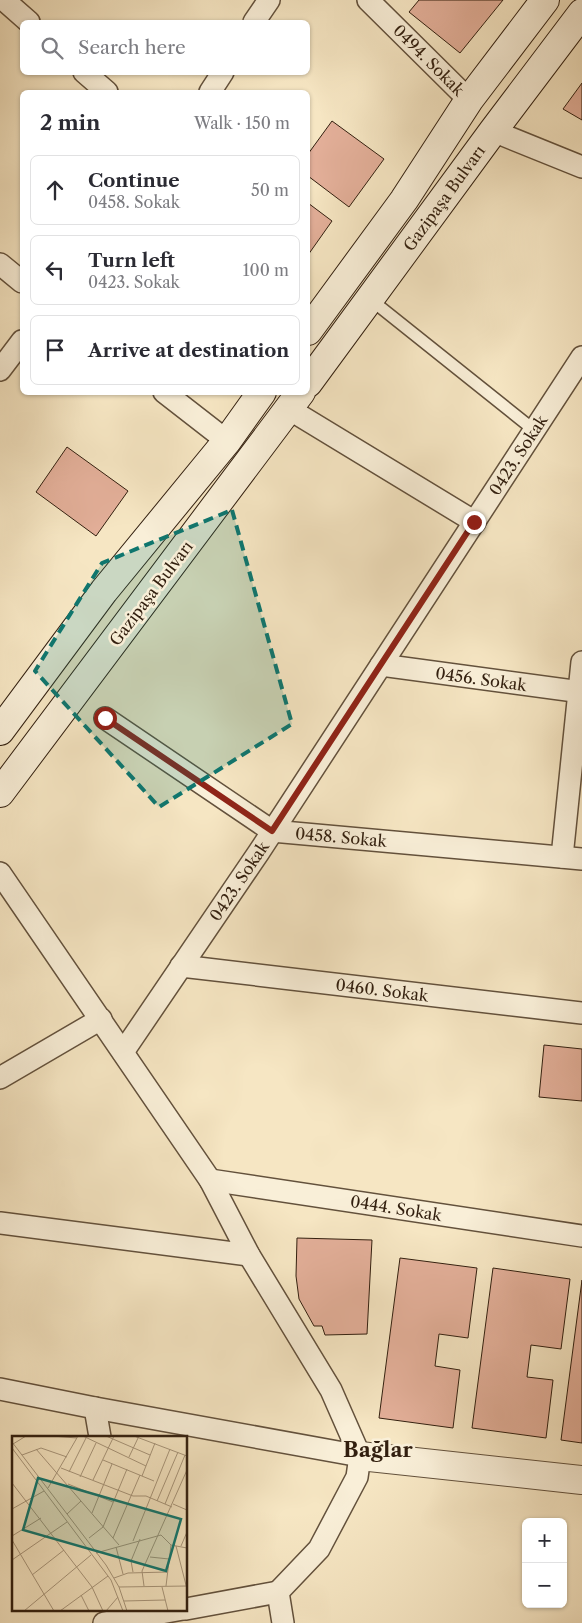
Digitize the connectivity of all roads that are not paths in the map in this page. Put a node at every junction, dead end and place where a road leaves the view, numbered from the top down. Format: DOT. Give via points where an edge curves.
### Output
graph roads {
  1 [pos="4,0"];
  2 [pos="269,0"];
  3 [pos="368,0"];
  4 [pos="545,0"];
  5 [pos="582,13"];
  6 [pos="27,20"];
  7 [pos="255,20"];
  8 [pos="87,75"];
  9 [pos="221,75"];
  10 [pos="105,90"];
  11 [pos="211,90"];
  12 [pos="469,100"];
  13 [pos="493,131"];
  14 [pos="582,168"];
  15 [pos="0,264"];
  16 [pos="20,280"];
  17 [pos="370,299"];
  18 [pos="310,328"];
  19 [pos="20,345"];
  20 [pos="582,357"];
  21 [pos="0,370"];
  22 [pos="310,381"];
  23 [pos="168,395"];
  24 [pos="260,395"];
  25 [pos="295,401"];
  26 [pos="534,430"];
  27 [pos="226,441"];
  28 [pos="474,522"];
  29 [pos="582,662"];
  30 [pos="381,665"];
  31 [pos="581,692"];
  32 [pos="105,718"];
  33 [pos="0,731"];
  34 [pos="0,793"];
  35 [pos="272,831"];
  36 [pos="572,858"];
  37 [pos="0,873"];
  38 [pos="181,966"];
  39 [pos="582,1013"];
  40 [pos="101,1019"];
  41 [pos="123,1052"];
  42 [pos="0,1078"];
  43 [pos="210,1180"];
  44 [pos="0,1223"];
  45 [pos="582,1236"];
  46 [pos="249,1255"];
  47 [pos="0,1389"];
  48 [pos="95,1408"];
  49 [pos="100,1436"];
  50 [pos="360,1456"];
  51 [pos="582,1480"];
  52 [pos="278,1592"];
  53 [pos="188,1608"];
  54 [pos="174,1610"];
  55 [pos="131,1614"];
  56 [pos="104,1623"];
  57 [pos="284,1623"];
  1 -- 6 [label="street"];
  2 -- 7 [label="street"];
  3 -- 12 [label="street, 0494. Sokak"];
  4 -- 12 [label="main road, Gazipaşa Bulvarı"];
  5 -- 13 [label="main road, Gazipaşa Bulvarı"];
  8 -- 10 [label="street"];
  9 -- 11 [label="street"];
  12 -- 18 [label="main road, Gazipaşa Bulvarı" via="404,200"];
  13 -- 14 [label="street"];
  13 -- 17 [label="main road, Gazipaşa Bulvarı"];
  15 -- 16 [label="street"];
  17 -- 22 [label="main road, Gazipaşa Bulvarı"];
  17 -- 26 [label="lane"];
  19 -- 21 [label="street"];
  20 -- 26 [label="street, 0423. Sokak"];
  23 -- 27 [label="street"];
  24 -- 27 [label="main road"];
  25 -- 28 [label="street"];
  25 -- 34 [label="main road, Gazipaşa Bulvarı"];
  26 -- 28 [label="street, 0423. Sokak"];
  27 -- 33 [label="main road" via="104,591"];
  28 -- 30 [label="street, 0423. Sokak"];
  29 -- 31 [label="street"];
  30 -- 31 [label="street, 0456. Sokak"];
  30 -- 35 [label="street, 0423. Sokak"];
  31 -- 36 [label="street"];
  32 -- 35 [label="street, 0458. Sokak"];
  35 -- 36 [label="street, 0458. Sokak"];
  35 -- 38 [label="street, 0423. Sokak"];
  37 -- 40 [label="street"];
  38 -- 39 [label="street, 0460. Sokak"];
  38 -- 41 [label="street, 0423. Sokak"];
  40 -- 41 [label="street"];
  40 -- 42 [label="street"];
  41 -- 43 [label="street"];
  43 -- 45 [label="street, 0444. Sokak"];
  43 -- 46 [label="street"];
  44 -- 46 [label="street"];
  46 -- 50 [label="street" via="331,1390"];
  47 -- 48 [label="street"];
  48 -- 49 [label="street"];
  48 -- 50 [label="street"];
  50 -- 51 [label="main road"];
  50 -- 52 [label="street" via="357,1477 319,1549"];
  52 -- 53 [label="street"];
  52 -- 57 [label="street"];
  54 -- 55 [label="street"];
  55 -- 56 [label="street"];
}
